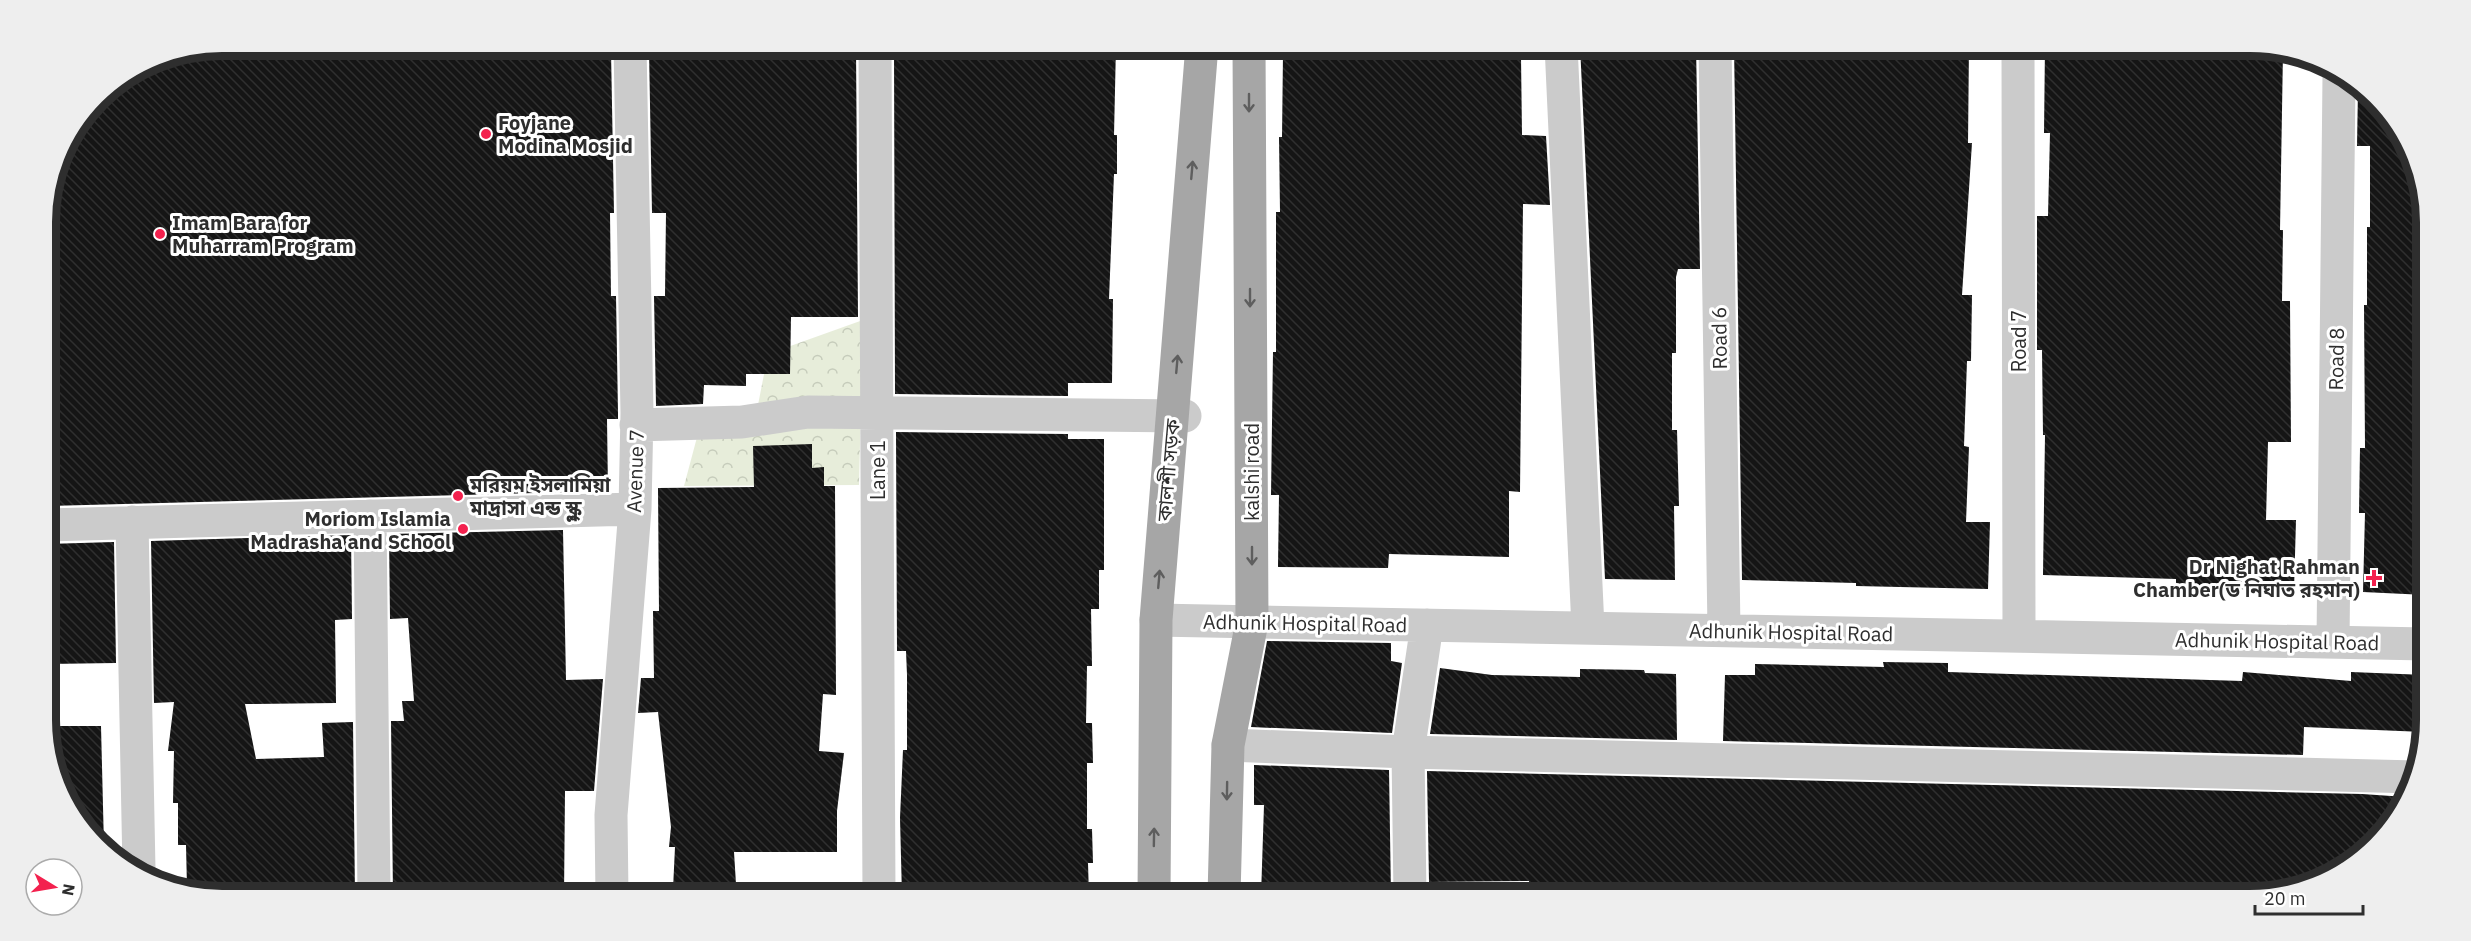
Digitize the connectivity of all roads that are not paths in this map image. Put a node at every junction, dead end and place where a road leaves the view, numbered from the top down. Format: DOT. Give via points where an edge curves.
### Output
graph roads {
  1 [pos="630,56"];
  2 [pos="875,56"];
  3 [pos="1201,56"];
  4 [pos="1249,56"];
  5 [pos="1562,56"];
  6 [pos="1714,56"];
  7 [pos="2018,56"];
  8 [pos="2339,81"];
  9 [pos="877,413"];
  10 [pos="1185,416"];
  11 [pos="636,425"];
  12 [pos="635,509"];
  13 [pos="370,516"];
  14 [pos="132,522"];
  15 [pos="55,525"];
  16 [pos="1156,620"];
  17 [pos="1252,622"];
  18 [pos="1427,625"];
  19 [pos="1588,628"];
  20 [pos="1724,630"];
  21 [pos="2019,636"];
  22 [pos="2333,642"];
  23 [pos="2416,644"];
  24 [pos="1228,745"];
  25 [pos="1408,752"];
  26 [pos="2405,777"];
  27 [pos="139,863"];
  28 [pos="1410,885"];
  29 [pos="374,886"];
  30 [pos="612,886"];
  31 [pos="879,886"];
  32 [pos="1154,886"];
  33 [pos="1224,886"];
  1 -- 11 [label="street, Avenue 7"];
  2 -- 9 [label="street, Lane 1"];
  16 -- 3 [label="main road, কালশী সড়ক, one-way"];
  4 -- 17 [label="main road, kalshi road, one-way"];
  5 -- 19 [label="street"];
  6 -- 20 [label="street, Road 6"];
  7 -- 21 [label="street, Road 7"];
  8 -- 22 [label="street, Road 8"];
  9 -- 10 [label="street"];
  9 -- 11 [label="street" via="808,412 742,422"];
  9 -- 31 [label="street, Lane 1"];
  11 -- 12 [label="street, Avenue 7"];
  12 -- 13 [label="street"];
  12 -- 30 [label="street, Avenue 7" via="611,815"];
  13 -- 14 [label="street"];
  13 -- 29 [label="street"];
  14 -- 15 [label="street"];
  14 -- 27 [label="street"];
  16 -- 17 [label="street, Adhunik Hospital Road"];
  32 -- 16 [label="main road, কালশী সড়ক, one-way"];
  17 -- 18 [label="street, Adhunik Hospital Road"];
  17 -- 24 [label="main road, kalshi road"];
  18 -- 19 [label="street, Adhunik Hospital Road"];
  18 -- 25 [label="street"];
  19 -- 20 [label="street, Adhunik Hospital Road"];
  20 -- 21 [label="street, Adhunik Hospital Road"];
  21 -- 22 [label="street, Adhunik Hospital Road"];
  22 -- 23 [label="street, Adhunik Hospital Road"];
  24 -- 25 [label="street"];
  24 -- 33 [label="main road, kalshi road, one-way"];
  25 -- 26 [label="street"];
  25 -- 28 [label="street"];
}
